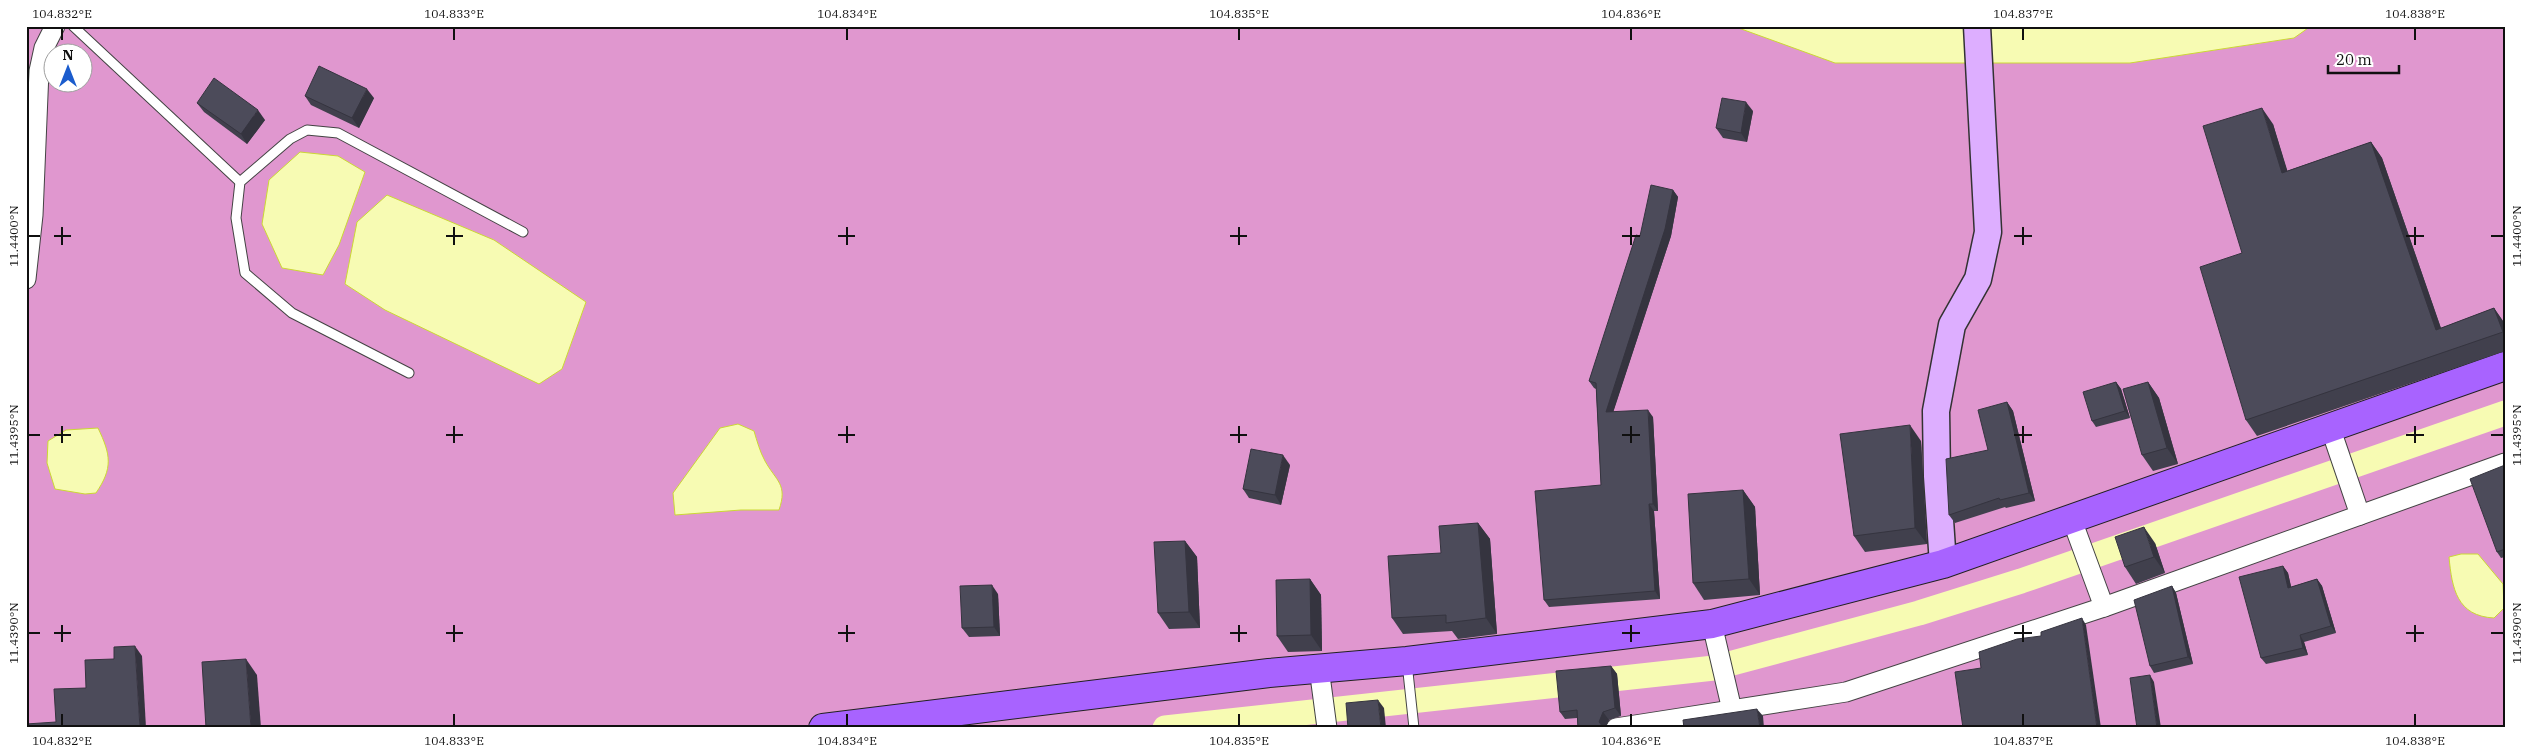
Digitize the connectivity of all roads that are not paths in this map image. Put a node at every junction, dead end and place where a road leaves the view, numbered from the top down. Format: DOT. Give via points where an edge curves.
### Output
graph roads {
  1 [pos="55,26"];
  2 [pos="73,26"];
  3 [pos="1977,26"];
  4 [pos="240,182"];
  5 [pos="523,232"];
  6 [pos="26,279"];
  7 [pos="2505,366"];
  8 [pos="409,373"];
  9 [pos="2330,427"];
  10 [pos="2505,463"];
  11 [pos="2360,515"];
  12 [pos="2076,531"];
  13 [pos="1943,564"];
  14 [pos="2104,607"];
  15 [pos="1712,624"];
  16 [pos="1406,661"];
  17 [pos="1320,668"];
  18 [pos="1732,710"];
  19 [pos="823,728"];
  20 [pos="1327,728"];
  21 [pos="1414,728"];
  22 [pos="1616,728"];
  1 -- 6 [label="street" via="44,48 39,71 33,215"];
  2 -- 4 [label="lane"];
  3 -- 13 [label="street" via="1988,232 1978,279 1952,324 1936,411"];
  4 -- 5 [label="lane" via="290,138 307,130 338,132"];
  4 -- 8 [label="lane" via="236,218 246,273 292,313"];
  7 -- 9 [label="main road"];
  9 -- 11 [label="street"];
  9 -- 12 [label="main road"];
  10 -- 11 [label="street"];
  11 -- 14 [label="street"];
  12 -- 13 [label="main road"];
  12 -- 14 [label="street"];
  13 -- 15 [label="main road"];
  14 -- 18 [label="street" via="1846,692"];
  15 -- 16 [label="main road"];
  15 -- 18 [label="street"];
  16 -- 17 [label="main road"];
  16 -- 21 [label="lane"];
  17 -- 19 [label="main road"];
  17 -- 20 [label="street"];
  18 -- 22 [label="street"];
}
